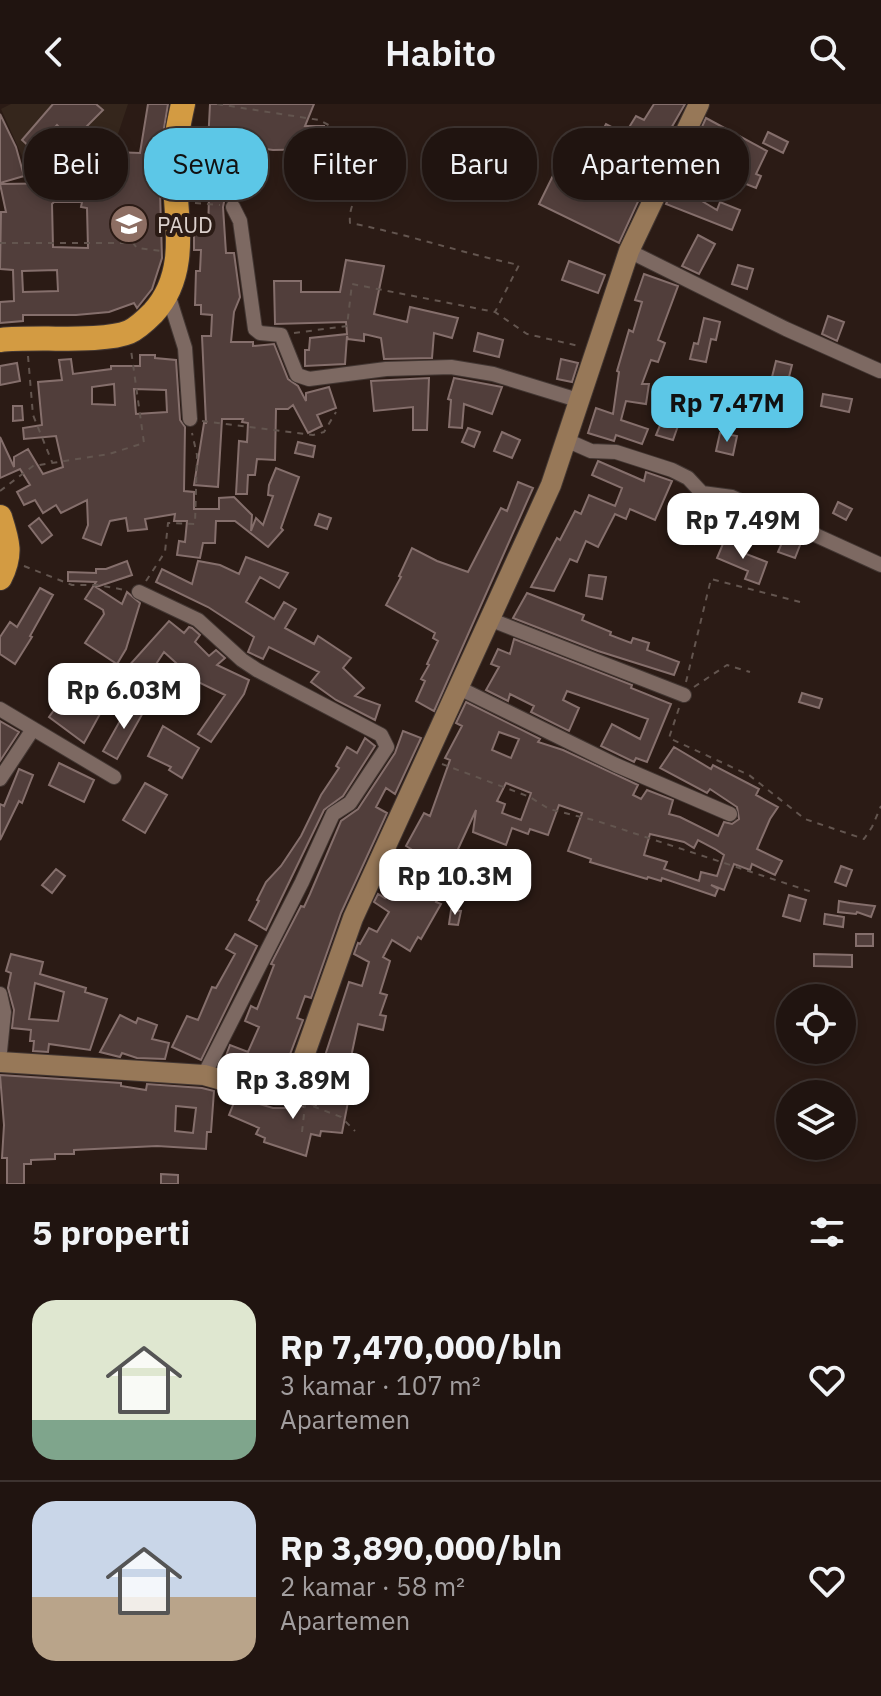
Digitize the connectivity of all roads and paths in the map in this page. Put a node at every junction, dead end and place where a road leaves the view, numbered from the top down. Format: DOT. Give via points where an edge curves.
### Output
graph roads {
  1 [pos="183,104"];
  2 [pos="217,104"];
  3 [pos="699,104"];
  4 [pos="176,201"];
  5 [pos="233,207"];
  6 [pos="0,243"];
  7 [pos="629,251"];
  8 [pos="178,253"];
  9 [pos="168,294"];
  10 [pos="495,312"];
  11 [pos="128,333"];
  12 [pos="281,335"];
  13 [pos="12,342"];
  14 [pos="595,351"];
  15 [pos="880,371"];
  16 [pos="581,401"];
  17 [pos="336,412"];
  18 [pos="190,419"];
  19 [pos="566,440"];
  20 [pos="52,463"];
  21 [pos="0,491"];
  22 [pos="0,517"];
  23 [pos="881,565"];
  24 [pos="4,570"];
  25 [pos="139,592"];
  26 [pos="800,602"];
  27 [pos="489,619"];
  28 [pos="750,672"];
  29 [pos="459,688"];
  30 [pos="684,695"];
  31 [pos="0,709"];
  32 [pos="33,729"];
  33 [pos="426,758"];
  34 [pos="114,777"];
  35 [pos="0,779"];
  36 [pos="881,806"];
  37 [pos="730,814"];
  38 [pos="812,892"];
  39 [pos="0,994"];
  40 [pos="0,1051"];
  41 [pos="0,1062"];
  42 [pos="204,1075"];
  43 [pos="296,1099"];
  44 [pos="355,1131"];
  45 [pos="302,1132"];
  1 -- 4 [label="highway" via="174,159"];
  2 -- 10 [label="path" via="319,120 340,131 331,150 376,172 355,200 350,223 519,265"];
  3 -- 7 [label="main road"];
  4 -- 5 [label="path"];
  4 -- 8 [label="highway"];
  5 -- 12 [label="street" via="240,221 255,329"];
  6 -- 8 [label="path" via="133,243 137,248"];
  7 -- 14 [label="main road"];
  7 -- 15 [label="street"];
  8 -- 9 [label="highway"];
  9 -- 11 [label="highway"];
  9 -- 18 [label="street" via="185,348"];
  10 -- 12 [label="path" via="352,284 347,326"];
  10 -- 14 [label="path" via="527,334"];
  11 -- 13 [label="highway"];
  11 -- 20 [label="path" via="144,443"];
  12 -- 16 [label="street" via="293,371 305,378 451,367"];
  13 -- 20 [label="path"];
  14 -- 16 [label="main road"];
  16 -- 19 [label="main road"];
  17 -- 18 [label="path" via="324,432 313,435"];
  18 -- 25 [label="path" via="197,455 195,524 168,523 165,552"];
  19 -- 23 [label="street" via="672,470 702,493 732,497"];
  19 -- 27 [label="main road" via="551,485"];
  20 -- 21 [label="path" via="33,466"];
  22 -- 24 [label="highway"];
  24 -- 25 [label="path"];
  25 -- 42 [label="street" via="198,620 242,660 381,735 387,747 350,803 333,814"];
  26 -- 30 [label="path" via="711,579"];
  27 -- 29 [label="main road"];
  27 -- 30 [label="street"];
  28 -- 30 [label="path" via="727,665"];
  29 -- 33 [label="main road"];
  29 -- 37 [label="street"];
  30 -- 36 [label="path" via="669,738 749,775 805,819 864,839"];
  31 -- 32 [label="street"];
  32 -- 34 [label="street"];
  32 -- 35 [label="street"];
  33 -- 38 [label="path" via="549,809"];
  33 -- 43 [label="main road" via="353,918 298,1073"];
  39 -- 40 [label="street"];
  41 -- 42 [label="main road"];
  42 -- 43 [label="main road"];
  43 -- 44 [label="path" via="341,1117"];
  43 -- 45 [label="path"];
}
